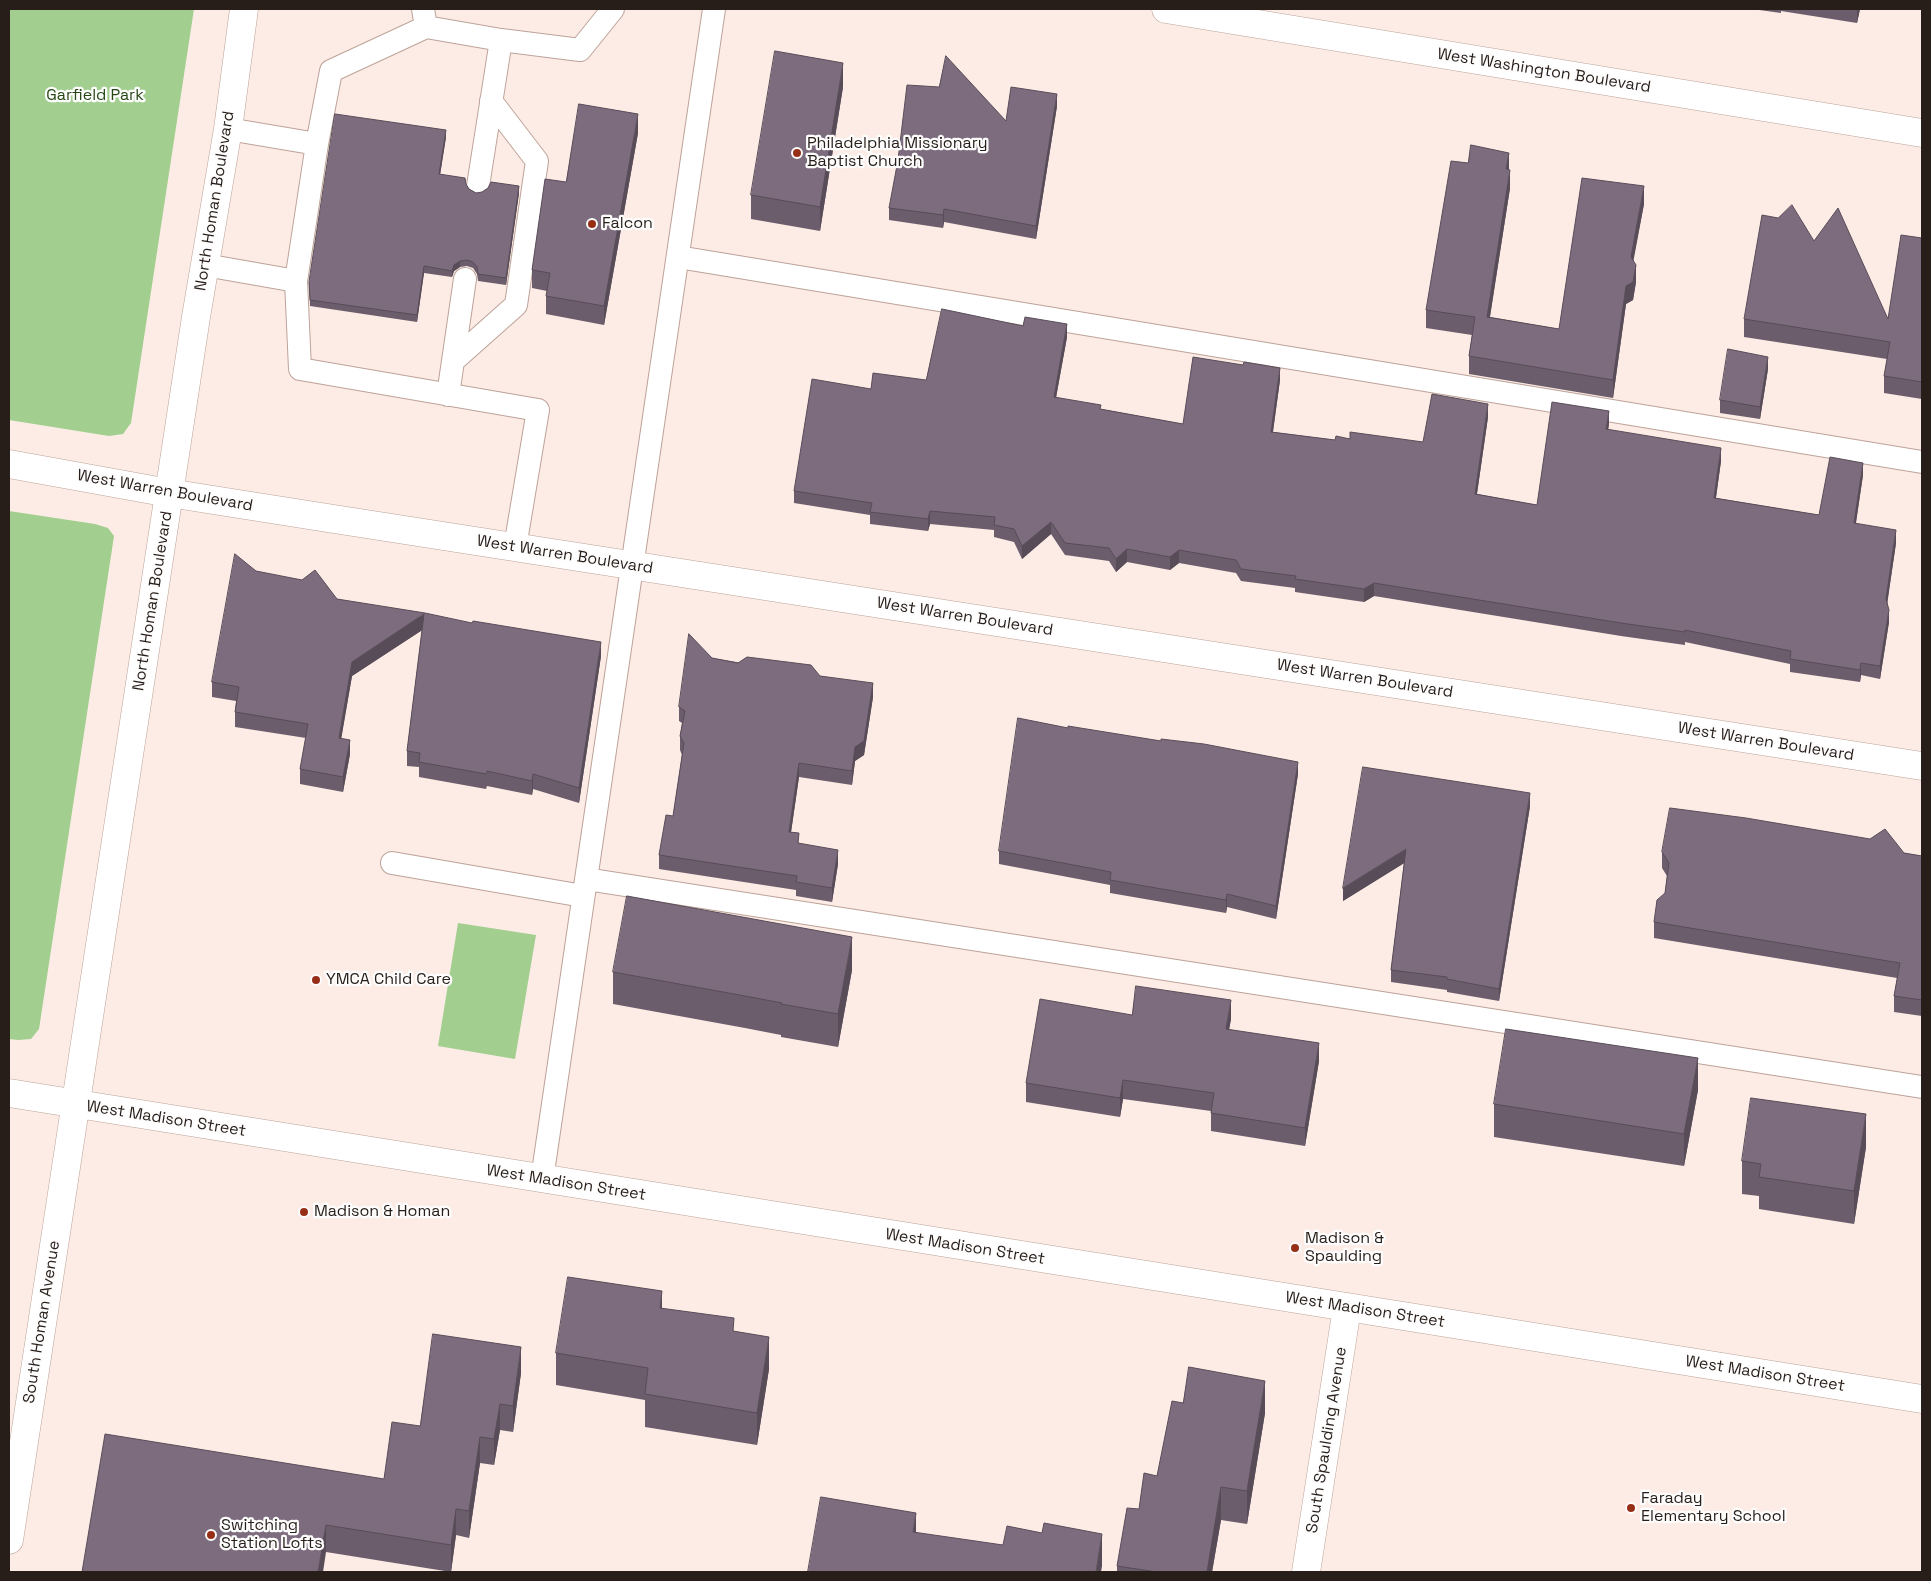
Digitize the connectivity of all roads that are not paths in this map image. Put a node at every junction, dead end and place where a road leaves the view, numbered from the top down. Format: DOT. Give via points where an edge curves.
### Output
graph roads {
  1 [pos="244,9"];
  2 [pos="613,9"];
  3 [pos="714,9"];
  4 [pos="1166,9"];
  5 [pos="425,18"];
  6 [pos="501,40"];
  7 [pos="491,101"];
  8 [pos="228,129"];
  9 [pos="1922,134"];
  10 [pos="317,144"];
  11 [pos="478,186"];
  12 [pos="678,257"];
  13 [pos="205,265"];
  14 [pos="464,279"];
  15 [pos="296,281"];
  16 [pos="453,361"];
  17 [pos="448,396"];
  18 [pos="1922,462"];
  19 [pos="9,464"];
  20 [pos="170,493"];
  21 [pos="515,547"];
  22 [pos="632,565"];
  23 [pos="1922,766"];
  24 [pos="392,863"];
  25 [pos="585,888"];
  26 [pos="1922,1087"];
  27 [pos="9,1093"];
  28 [pos="75,1104"];
  29 [pos="542,1179"];
  30 [pos="1347,1308"];
  31 [pos="1922,1399"];
  32 [pos="9,1540"];
  33 [pos="1306,1572"];
  1 -- 8 [label="street, North Homan Boulevard"];
  2 -- 6 [label="lane" via="580,50"];
  3 -- 12 [label="lane"];
  4 -- 9 [label="street, West Washington Boulevard"];
  5 -- 6 [label="lane"];
  5 -- 10 [label="lane" via="331,71"];
  6 -- 7 [label="lane"];
  7 -- 11 [label="lane"];
  7 -- 16 [label="lane" via="537,161 516,306"];
  8 -- 10 [label="lane"];
  8 -- 13 [label="street, North Homan Boulevard"];
  10 -- 15 [label="lane" via="319,178 310,237"];
  12 -- 18 [label="lane"];
  12 -- 22 [label="lane"];
  13 -- 15 [label="lane"];
  13 -- 20 [label="street, North Homan Boulevard"];
  14 -- 16 [label="lane"];
  15 -- 17 [label="lane" via="300,369"];
  16 -- 17 [label="lane"];
  17 -- 21 [label="lane" via="538,410"];
  19 -- 20 [label="street, West Warren Boulevard"];
  20 -- 21 [label="street, West Warren Boulevard"];
  20 -- 28 [label="street, North Homan Boulevard"];
  21 -- 22 [label="street, West Warren Boulevard"];
  22 -- 23 [label="street, West Warren Boulevard"];
  22 -- 25 [label="lane"];
  24 -- 25 [label="lane"];
  25 -- 26 [label="lane"];
  25 -- 29 [label="lane"];
  27 -- 28 [label="street, West Madison Street"];
  28 -- 29 [label="street, West Madison Street"];
  28 -- 32 [label="street, South Homan Avenue"];
  29 -- 30 [label="street, West Madison Street"];
  30 -- 31 [label="street, West Madison Street"];
  30 -- 33 [label="street, South Spaulding Avenue"];
}
